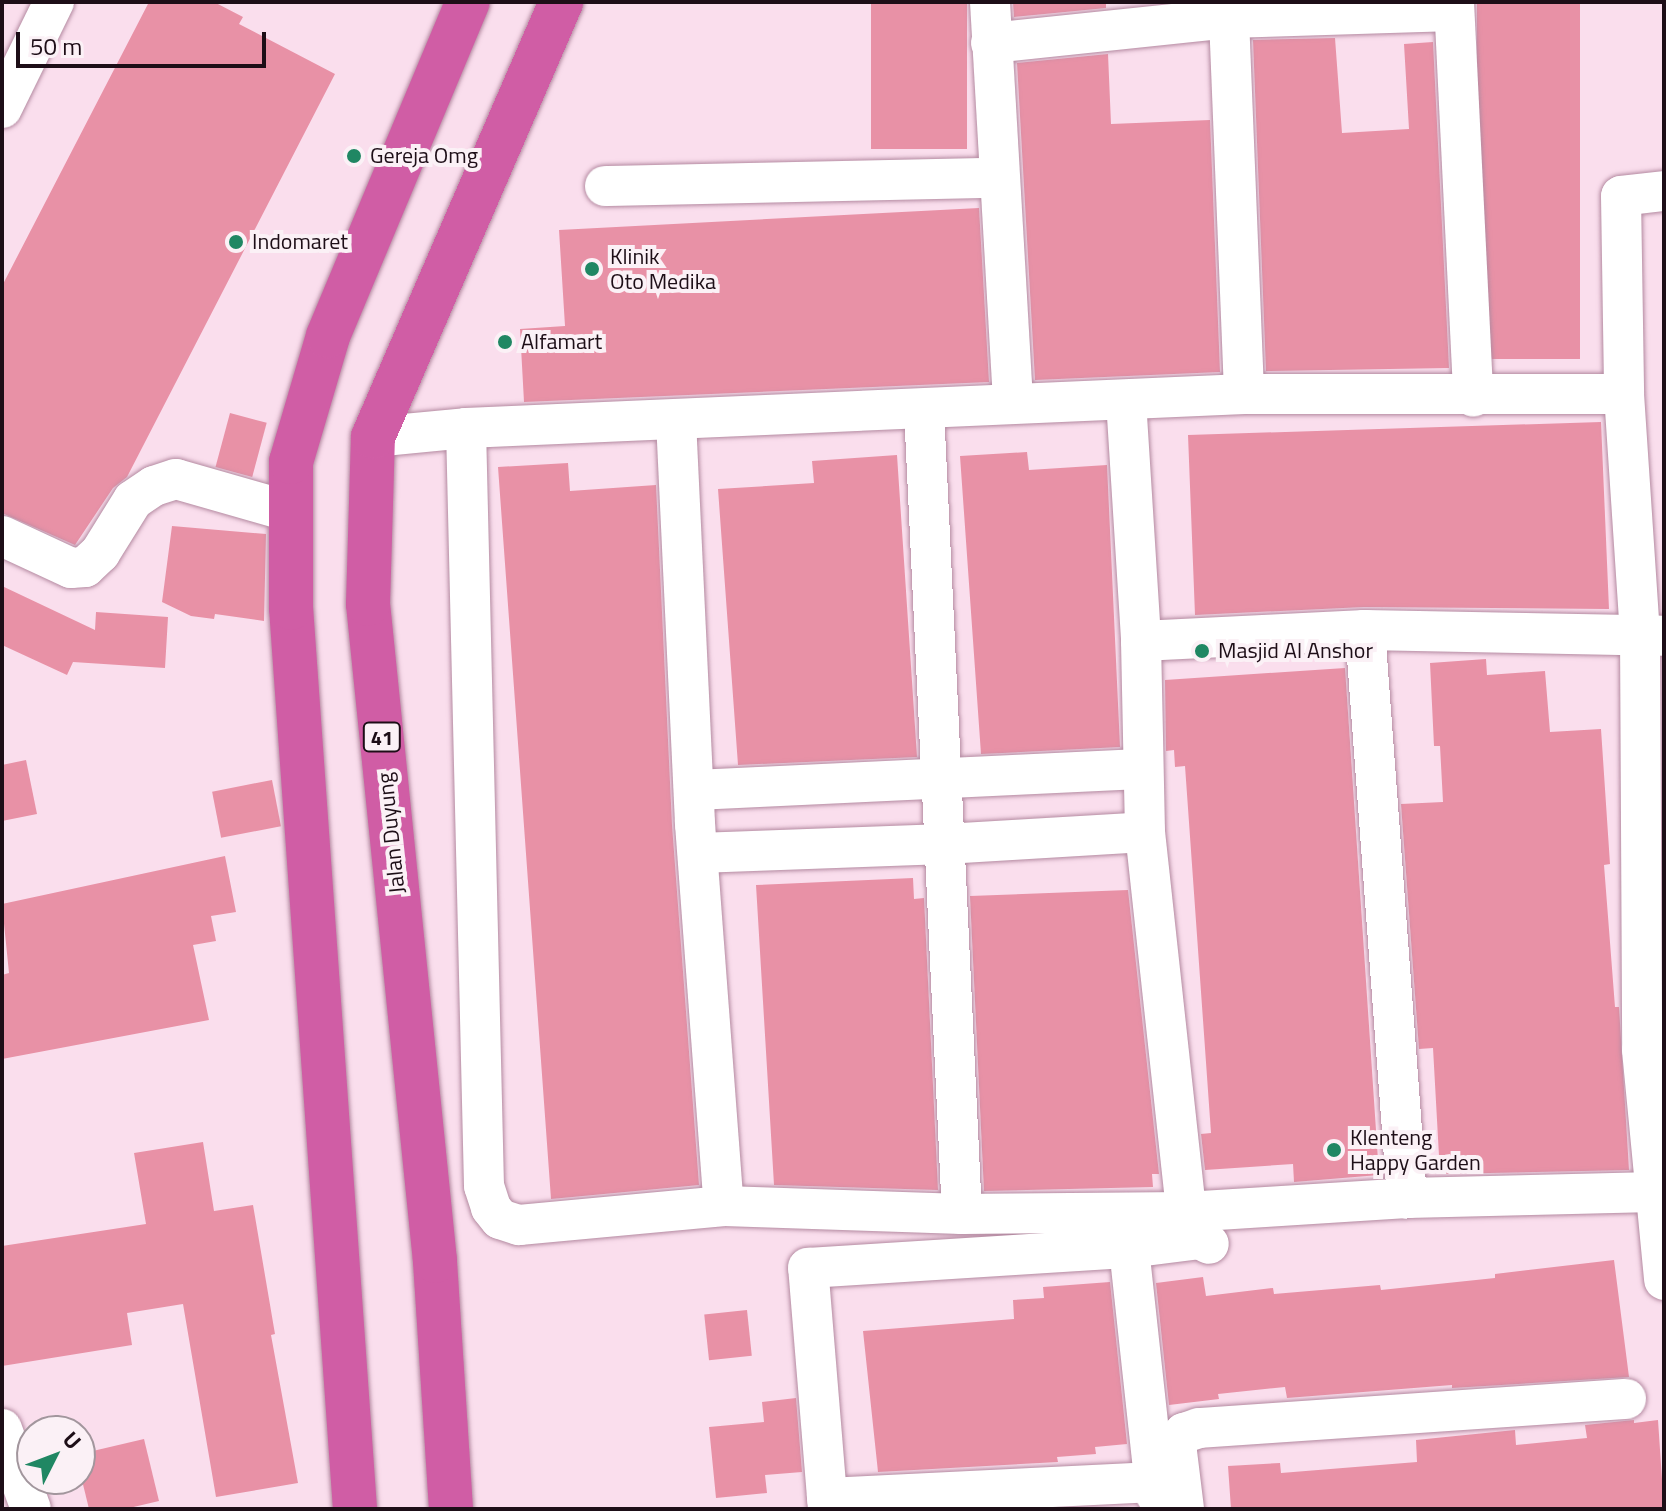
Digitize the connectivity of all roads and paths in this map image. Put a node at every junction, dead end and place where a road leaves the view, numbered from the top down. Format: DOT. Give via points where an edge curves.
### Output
graph roads {
  1 [pos="54,2"];
  2 [pos="468,2"];
  3 [pos="561,2"];
  4 [pos="990,2"];
  5 [pos="1454,6"];
  6 [pos="1229,18"];
  7 [pos="991,43"];
  8 [pos="2,108"];
  9 [pos="998,178"];
  10 [pos="605,186"];
  11 [pos="1664,191"];
  12 [pos="1244,394"];
  13 [pos="1624,394"];
  14 [pos="1473,397"];
  15 [pos="1126,400"];
  16 [pos="1013,402"];
  17 [pos="924,409"];
  18 [pos="676,420"];
  19 [pos="466,428"];
  20 [pos="373,437"];
  21 [pos="291,512"];
  22 [pos="2,536"];
  23 [pos="1365,630"];
  24 [pos="1652,634"];
  25 [pos="1141,641"];
  26 [pos="1142,769"];
  27 [pos="941,779"];
  28 [pos="694,790"];
  29 [pos="1145,832"];
  30 [pos="945,844"];
  31 [pos="698,853"];
  32 [pos="1655,1192"];
  33 [pos="1407,1198"];
  34 [pos="724,1206"];
  35 [pos="1186,1212"];
  36 [pos="962,1214"];
  37 [pos="1209,1244"];
  38 [pos="1129,1248"];
  39 [pos="1664,1280"];
  40 [pos="1626,1399"];
  41 [pos="2,1429"];
  42 [pos="1156,1496"];
  43 [pos="827,1503"];
  44 [pos="31,1509"];
  45 [pos="355,1509"];
  46 [pos="451,1509"];
  47 [pos="1184,1509"];
  1 -- 8 [label="street"];
  2 -- 21 [label="highway" via="328,336 291,462"];
  3 -- 20 [label="highway, Jalan Duyung / 41"];
  4 -- 7 [label="street"];
  5 -- 6 [label="street"];
  5 -- 14 [label="street"];
  6 -- 7 [label="street"];
  6 -- 12 [label="street"];
  7 -- 9 [label="street"];
  9 -- 10 [label="street"];
  9 -- 16 [label="street"];
  11 -- 13 [label="street" via="1621,196"];
  12 -- 14 [label="street"];
  12 -- 15 [label="street"];
  13 -- 14 [label="street"];
  13 -- 24 [label="street"];
  15 -- 16 [label="street"];
  15 -- 25 [label="street"];
  16 -- 17 [label="street"];
  17 -- 18 [label="street"];
  17 -- 27 [label="street"];
  18 -- 19 [label="street"];
  18 -- 28 [label="street"];
  19 -- 20 [label="street"];
  19 -- 34 [label="street" via="484,1186 491,1208 500,1219 519,1225"];
  20 -- 46 [label="highway, Jalan Duyung / 41" via="368,604 435,1261"];
  21 -- 22 [label="street" via="176,479 133,500 100,553 85,567 71,568"];
  21 -- 45 [label="highway" via="291,608"];
  23 -- 24 [label="street"];
  23 -- 25 [label="street"];
  23 -- 33 [label="street"];
  24 -- 32 [label="street" via="1642,1050"];
  25 -- 26 [label="street"];
  26 -- 27 [label="street"];
  26 -- 29 [label="street"];
  27 -- 28 [label="street"];
  27 -- 30 [label="street"];
  28 -- 31 [label="street"];
  29 -- 30 [label="street"];
  29 -- 35 [label="street"];
  30 -- 31 [label="street"];
  30 -- 36 [label="street"];
  31 -- 34 [label="street"];
  32 -- 33 [label="street"];
  32 -- 39 [label="street"];
  33 -- 35 [label="street"];
  34 -- 36 [label="street"];
  35 -- 36 [label="street"];
  37 -- 38 [label="street" via="1200,1239"];
  38 -- 42 [label="street"];
  38 -- 43 [label="street" via="808,1268"];
  40 -- 47 [label="street" via="1199,1428 1184,1433 1176,1444"];
  41 -- 44 [label="street"];
  42 -- 43 [label="street"];
}
